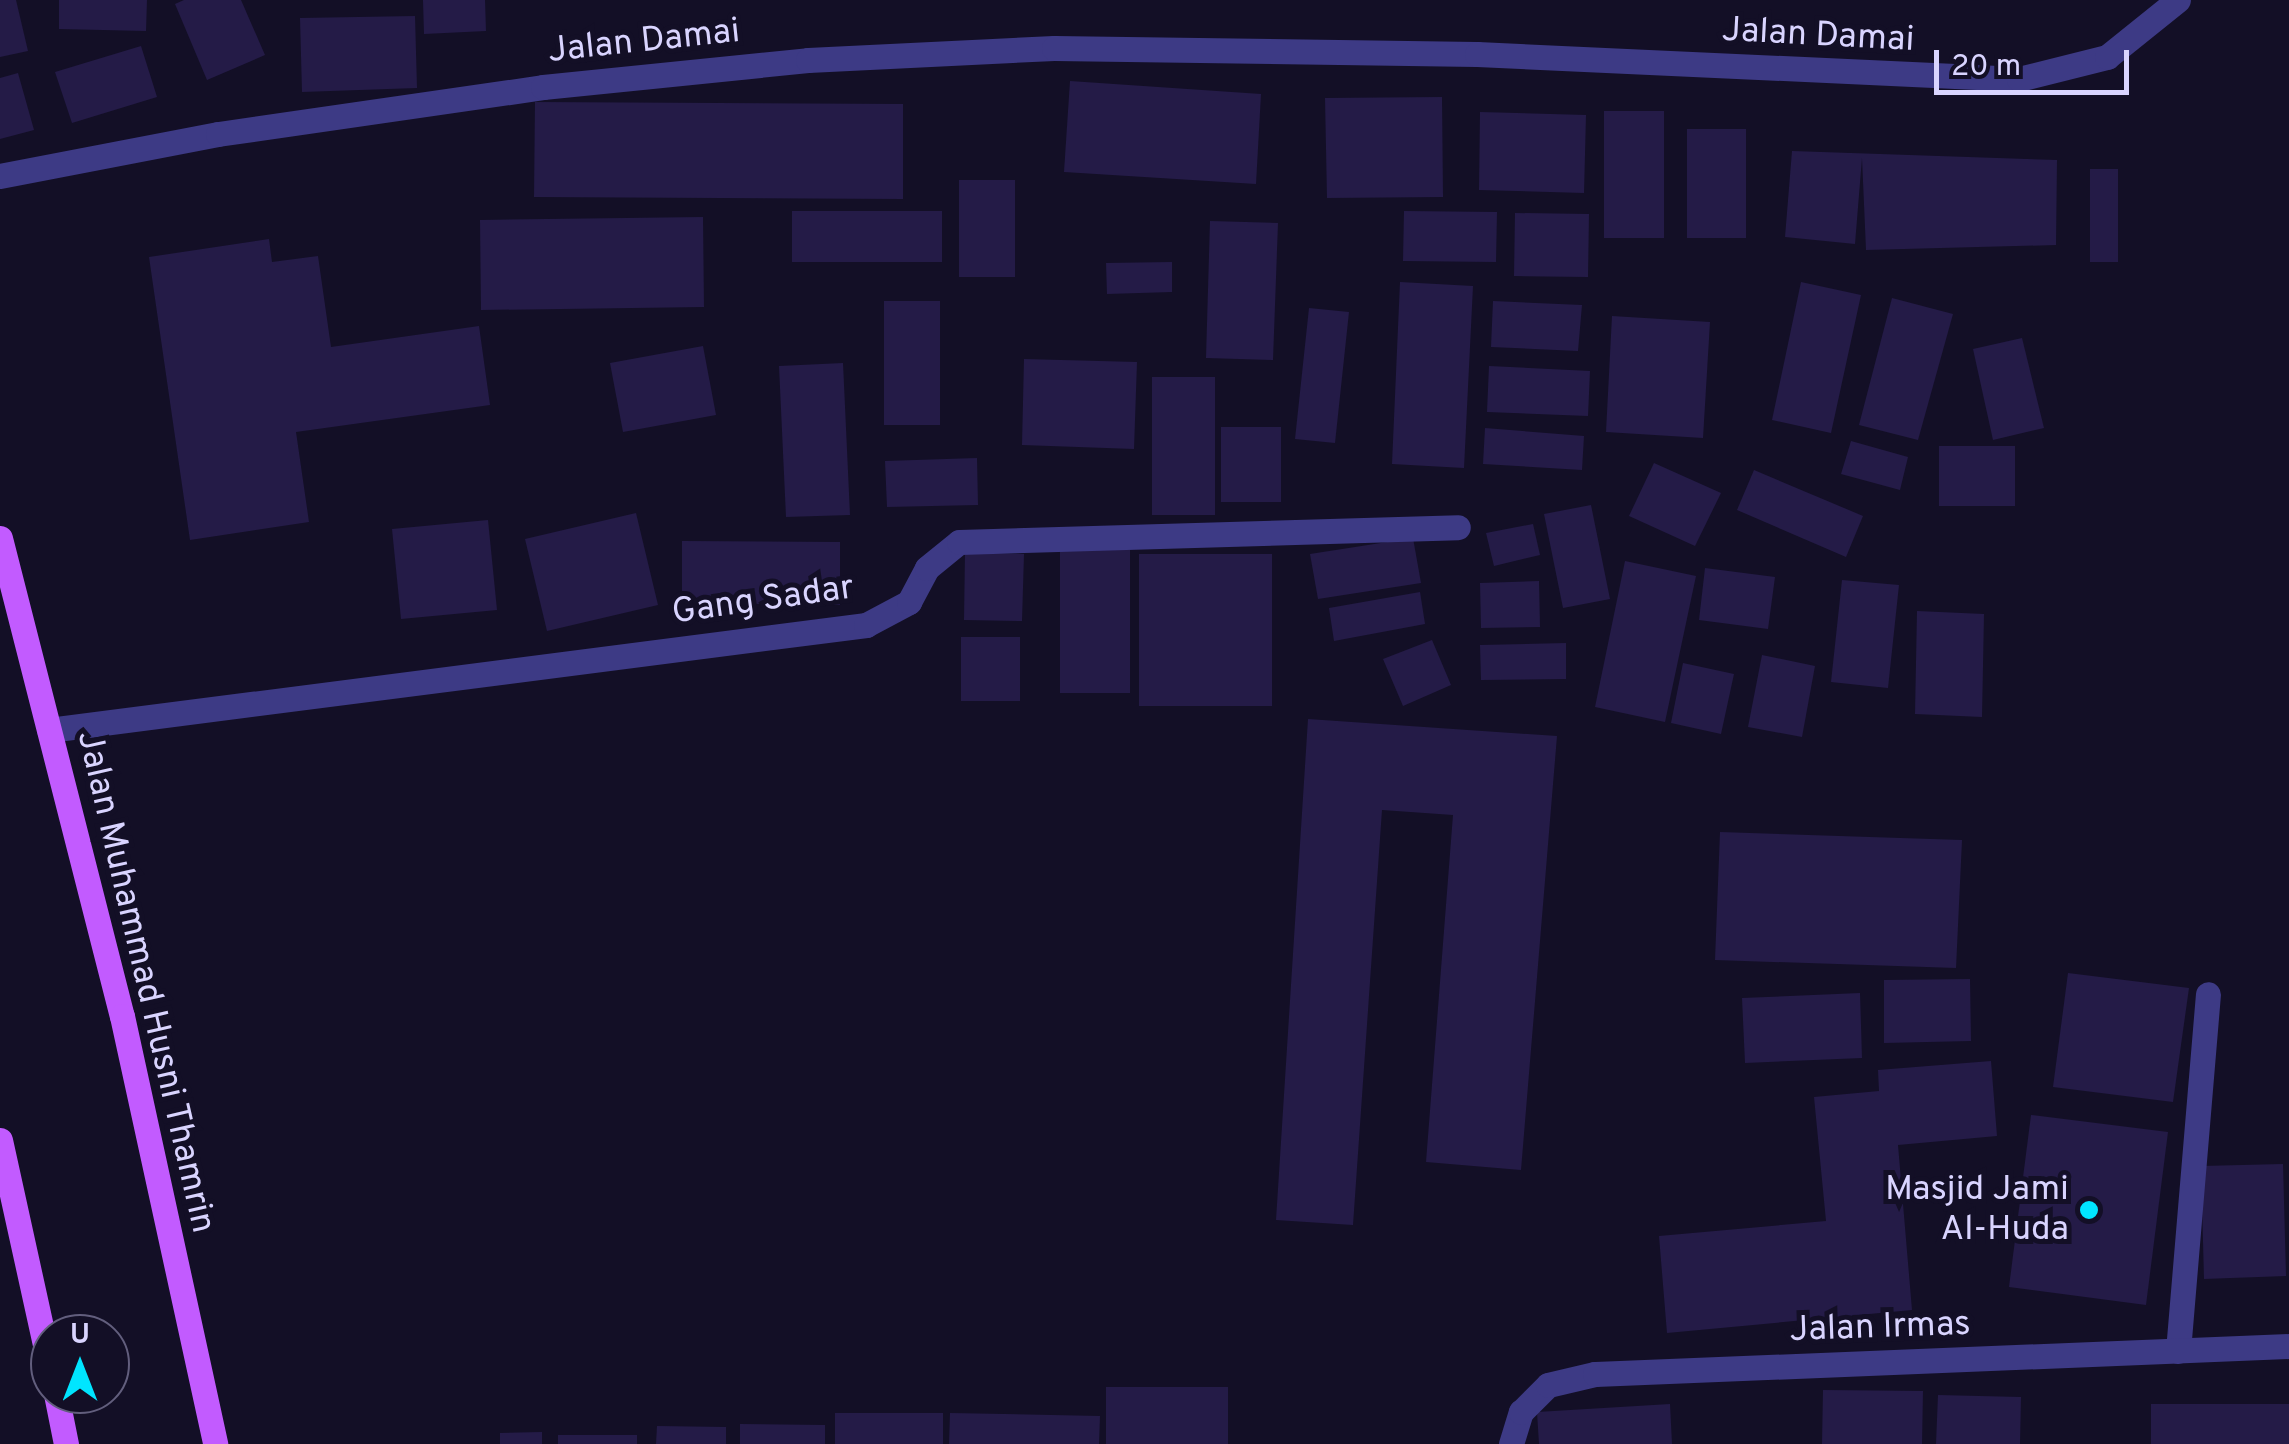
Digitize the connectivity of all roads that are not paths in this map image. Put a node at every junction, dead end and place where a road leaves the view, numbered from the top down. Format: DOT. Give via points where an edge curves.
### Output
graph roads {
  1 [pos="2178,0"];
  2 [pos="0,176"];
  3 [pos="1458,527"];
  4 [pos="0,538"];
  5 [pos="49,730"];
  6 [pos="2208,994"];
  7 [pos="0,1140"];
  8 [pos="38,1314"];
  9 [pos="2289,1346"];
  10 [pos="2178,1351"];
  11 [pos="60,1414"];
  12 [pos="66,1444"];
  13 [pos="215,1444"];
  14 [pos="1512,1444"];
  1 -- 2 [label="street, Jalan Damai" via="2107,57 2019,79 1478,54 1054,48 808,60 543,88 218,134"];
  3 -- 5 [label="street, Gang Sadar" via="958,542 927,568 908,602 866,626"];
  4 -- 5 [label="main road, Jalan Muhammad Husni Thamrin"];
  5 -- 13 [label="main road, Jalan Muhammad Husni Thamrin" via="122,1016"];
  6 -- 10 [label="street"];
  7 -- 8 [label="main road"];
  9 -- 10 [label="street, Jalan Irmas"];
  10 -- 14 [label="street, Jalan Irmas" via="1570,1377 1531,1400"];
  11 -- 12 [label="main road"];
}
